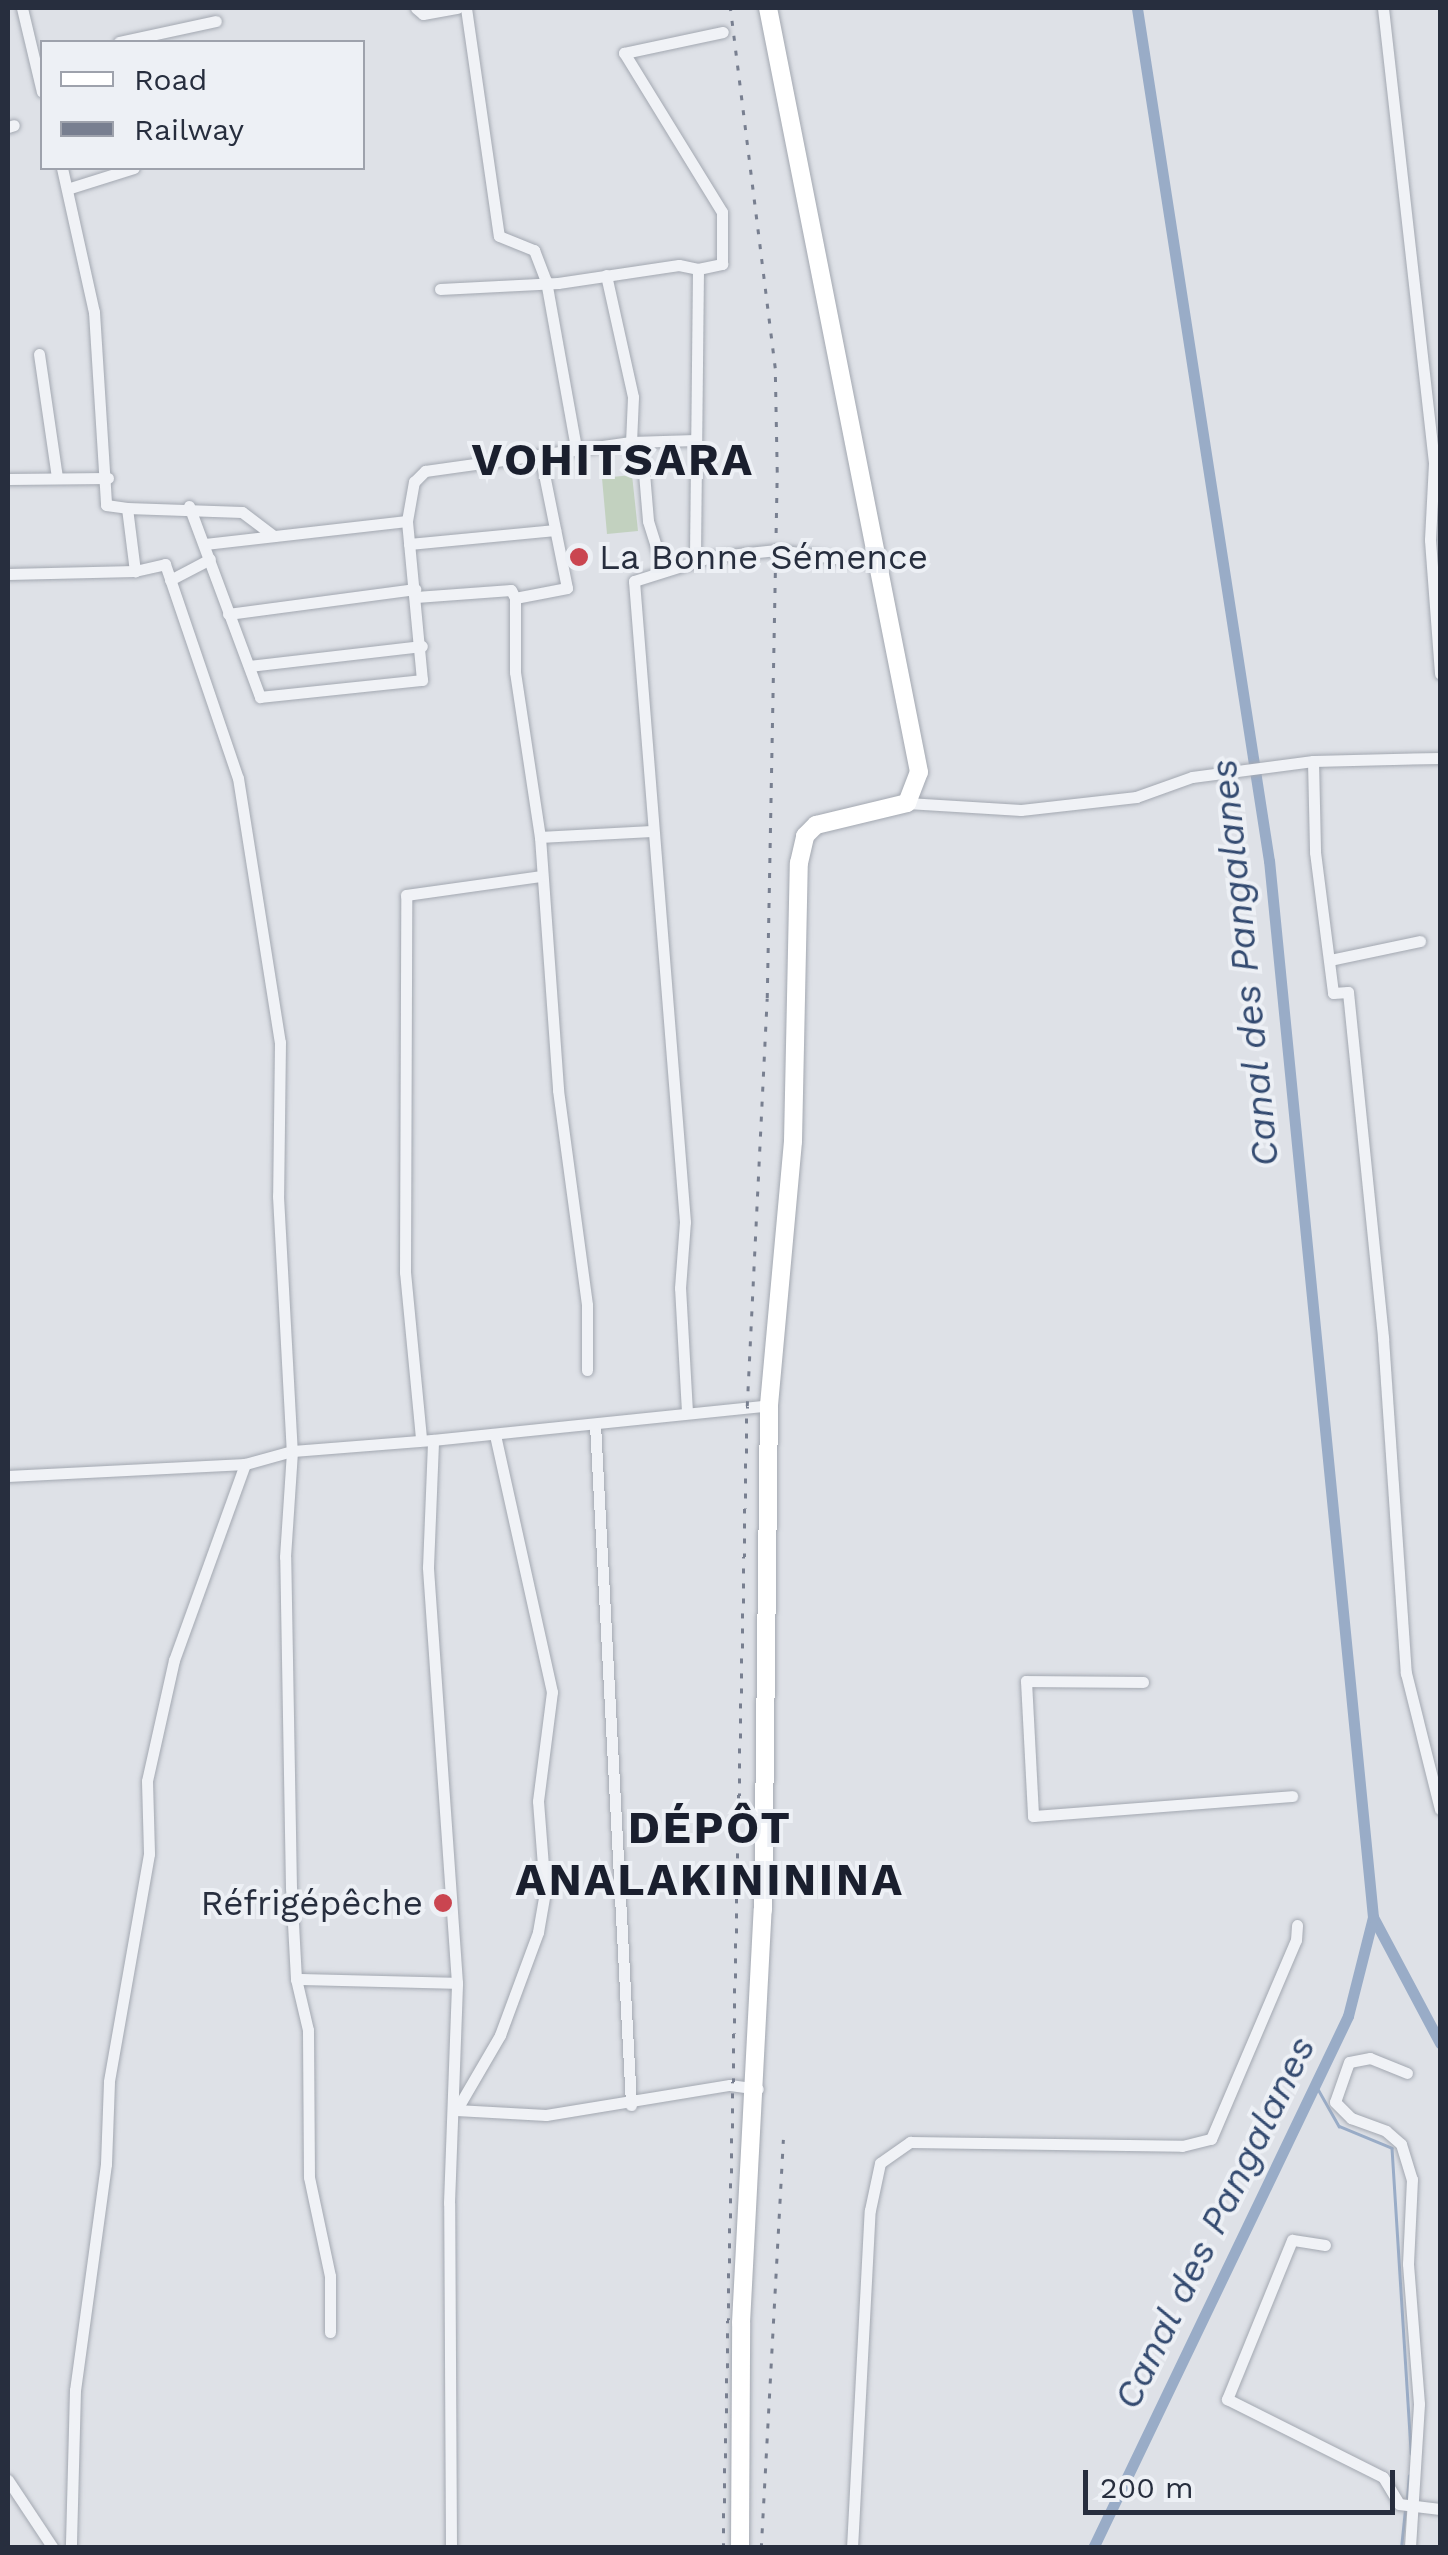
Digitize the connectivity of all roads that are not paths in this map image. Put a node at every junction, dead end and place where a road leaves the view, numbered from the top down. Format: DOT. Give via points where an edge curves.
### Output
graph roads {
  1 [pos="22,8"];
  2 [pos="416,8"];
  3 [pos="457,8"];
  4 [pos="466,8"];
  5 [pos="768,8"];
  6 [pos="1383,8"];
  7 [pos="216,20"];
  8 [pos="723,32"];
  9 [pos="128,40"];
  10 [pos="38,61"];
  11 [pos="63,170"];
  12 [pos="128,170"];
  13 [pos="68,189"];
  14 [pos="698,269"];
  15 [pos="606,275"];
  16 [pos="546,281"];
  17 [pos="440,289"];
  18 [pos="39,354"];
  19 [pos="695,440"];
  20 [pos="631,442"];
  21 [pos="576,448"];
  22 [pos="540,459"];
  23 [pos="1437,459"];
  24 [pos="57,477"];
  25 [pos="108,478"];
  26 [pos="8,480"];
  27 [pos="189,506"];
  28 [pos="127,508"];
  29 [pos="407,520"];
  30 [pos="555,530"];
  31 [pos="274,536"];
  32 [pos="1435,540"];
  33 [pos="205,544"];
  34 [pos="410,544"];
  35 [pos="210,559"];
  36 [pos="695,561"];
  37 [pos="880,564"];
  38 [pos="663,569"];
  39 [pos="135,571"];
  40 [pos="8,574"];
  41 [pos="170,580"];
  42 [pos="415,593"];
  43 [pos="515,598"];
  44 [pos="228,614"];
  45 [pos="422,646"];
  46 [pos="249,666"];
  47 [pos="1440,674"];
  48 [pos="1440,758"];
  49 [pos="1314,761"];
  50 [pos="907,803"];
  51 [pos="651,831"];
  52 [pos="540,837"];
  53 [pos="542,876"];
  54 [pos="1420,941"];
  55 [pos="1330,960"];
  56 [pos="588,1370"];
  57 [pos="769,1405"];
  58 [pos="687,1412"];
  59 [pos="595,1424"];
  60 [pos="495,1435"];
  61 [pos="427,1439"];
  62 [pos="292,1451"];
  63 [pos="245,1464"];
  64 [pos="8,1476"];
  65 [pos="1142,1682"];
  66 [pos="1292,1796"];
  67 [pos="1440,1809"];
  68 [pos="1296,1925"];
  69 [pos="296,1979"];
  70 [pos="456,1984"];
  71 [pos="1407,2074"];
  72 [pos="758,2089"];
  73 [pos="631,2106"];
  74 [pos="456,2110"];
  75 [pos="1324,2245"];
  76 [pos="330,2332"];
  77 [pos="8,2480"];
  78 [pos="1412,2508"];
  79 [pos="1440,2509"];
  80 [pos="53,2548"];
  81 [pos="71,2548"];
  82 [pos="451,2548"];
  83 [pos="740,2548"];
  84 [pos="852,2548"];
  85 [pos="1410,2548"];
  1 -- 10 [label="street"];
  2 -- 3 [label="street" via="423,14"];
  4 -- 16 [label="street" via="500,236 534,250"];
  5 -- 37 [label="main road"];
  6 -- 23 [label="street"];
  7 -- 9 [label="street"];
  8 -- 14 [label="street" via="624,52 722,212 722,264"];
  11 -- 13 [label="street"];
  12 -- 13 [label="street"];
  13 -- 25 [label="street" via="92,294"];
  14 -- 15 [label="street" via="678,265"];
  14 -- 19 [label="street"];
  15 -- 16 [label="street"];
  15 -- 20 [label="street" via="632,397"];
  16 -- 17 [label="street"];
  16 -- 21 [label="street"];
  18 -- 24 [label="street"];
  19 -- 20 [label="street"];
  19 -- 36 [label="street"];
  20 -- 21 [label="street"];
  20 -- 38 [label="street" via="643,461 648,521"];
  21 -- 22 [label="street"];
  22 -- 29 [label="street" via="418,474"];
  22 -- 30 [label="street"];
  23 -- 32 [label="street"];
  24 -- 25 [label="street"];
  24 -- 26 [label="street"];
  25 -- 28 [label="street" via="106,505"];
  27 -- 28 [label="street"];
  27 -- 31 [label="street" via="242,512"];
  27 -- 33 [label="street"];
  28 -- 39 [label="street"];
  29 -- 31 [label="street"];
  29 -- 34 [label="street"];
  30 -- 34 [label="street"];
  30 -- 43 [label="street" via="567,588"];
  31 -- 33 [label="street"];
  32 -- 47 [label="street"];
  33 -- 35 [label="street"];
  34 -- 42 [label="street"];
  35 -- 41 [label="street"];
  35 -- 44 [label="street"];
  36 -- 37 [label="street" via="783,550"];
  36 -- 38 [label="street"];
  37 -- 50 [label="main road" via="920,772"];
  38 -- 51 [label="street" via="634,581"];
  39 -- 40 [label="street"];
  39 -- 41 [label="street" via="164,564"];
  41 -- 62 [label="street" via="238,778 280,1042 278,1196"];
  42 -- 43 [label="street" via="511,590"];
  42 -- 44 [label="street"];
  42 -- 45 [label="street"];
  43 -- 52 [label="street" via="515,672"];
  44 -- 46 [label="street"];
  45 -- 46 [label="street"];
  45 -- 46 [label="street" via="426,672 413,684 260,696"];
  48 -- 49 [label="street"];
  49 -- 50 [label="street" via="1192,777 1136,797 1021,810"];
  49 -- 55 [label="street" via="1315,852"];
  50 -- 57 [label="main road" via="816,824 805,836 793,1141"];
  51 -- 52 [label="street"];
  51 -- 58 [label="street" via="685,1222 680,1288"];
  52 -- 53 [label="street"];
  53 -- 56 [label="street" via="558,1090 588,1305"];
  53 -- 61 [label="street" via="406,896 405,1272"];
  54 -- 55 [label="street"];
  55 -- 67 [label="street" via="1334,993 1348,992 1383,1338 1406,1674"];
  57 -- 58 [label="street"];
  57 -- 72 [label="main road"];
  58 -- 59 [label="street"];
  59 -- 60 [label="street"];
  59 -- 73 [label="street"];
  60 -- 61 [label="street"];
  60 -- 74 [label="street" via="552,1692 538,1801 545,1892 538,1932 500,2035"];
  61 -- 62 [label="street"];
  61 -- 70 [label="street" via="428,1567"];
  62 -- 63 [label="street"];
  62 -- 69 [label="street" via="286,1575"];
  63 -- 64 [label="street"];
  63 -- 81 [label="street" via="174,1660 147,1781 149,1854 109,2082 106,2164 75,2390"];
  65 -- 66 [label="street" via="1026,1681 1033,1816"];
  68 -- 84 [label="street" via="1296,1940 1211,2139 1182,2146 910,2142 880,2163 870,2210"];
  69 -- 70 [label="street"];
  69 -- 76 [label="street" via="308,2030 310,2178 330,2276"];
  70 -- 74 [label="street"];
  71 -- 78 [label="street" via="1370,2058 1349,2062 1336,2102 1350,2118 1386,2130 1401,2144 1412,2179"];
  72 -- 73 [label="street" via="730,2086"];
  72 -- 83 [label="main road" via="741,2323"];
  73 -- 74 [label="street" via="546,2115"];
  74 -- 82 [label="street" via="448,2222"];
  75 -- 78 [label="street" via="1292,2240 1226,2394 1384,2476"];
  77 -- 80 [label="street"];
  78 -- 79 [label="street"];
  78 -- 85 [label="street"];
}
